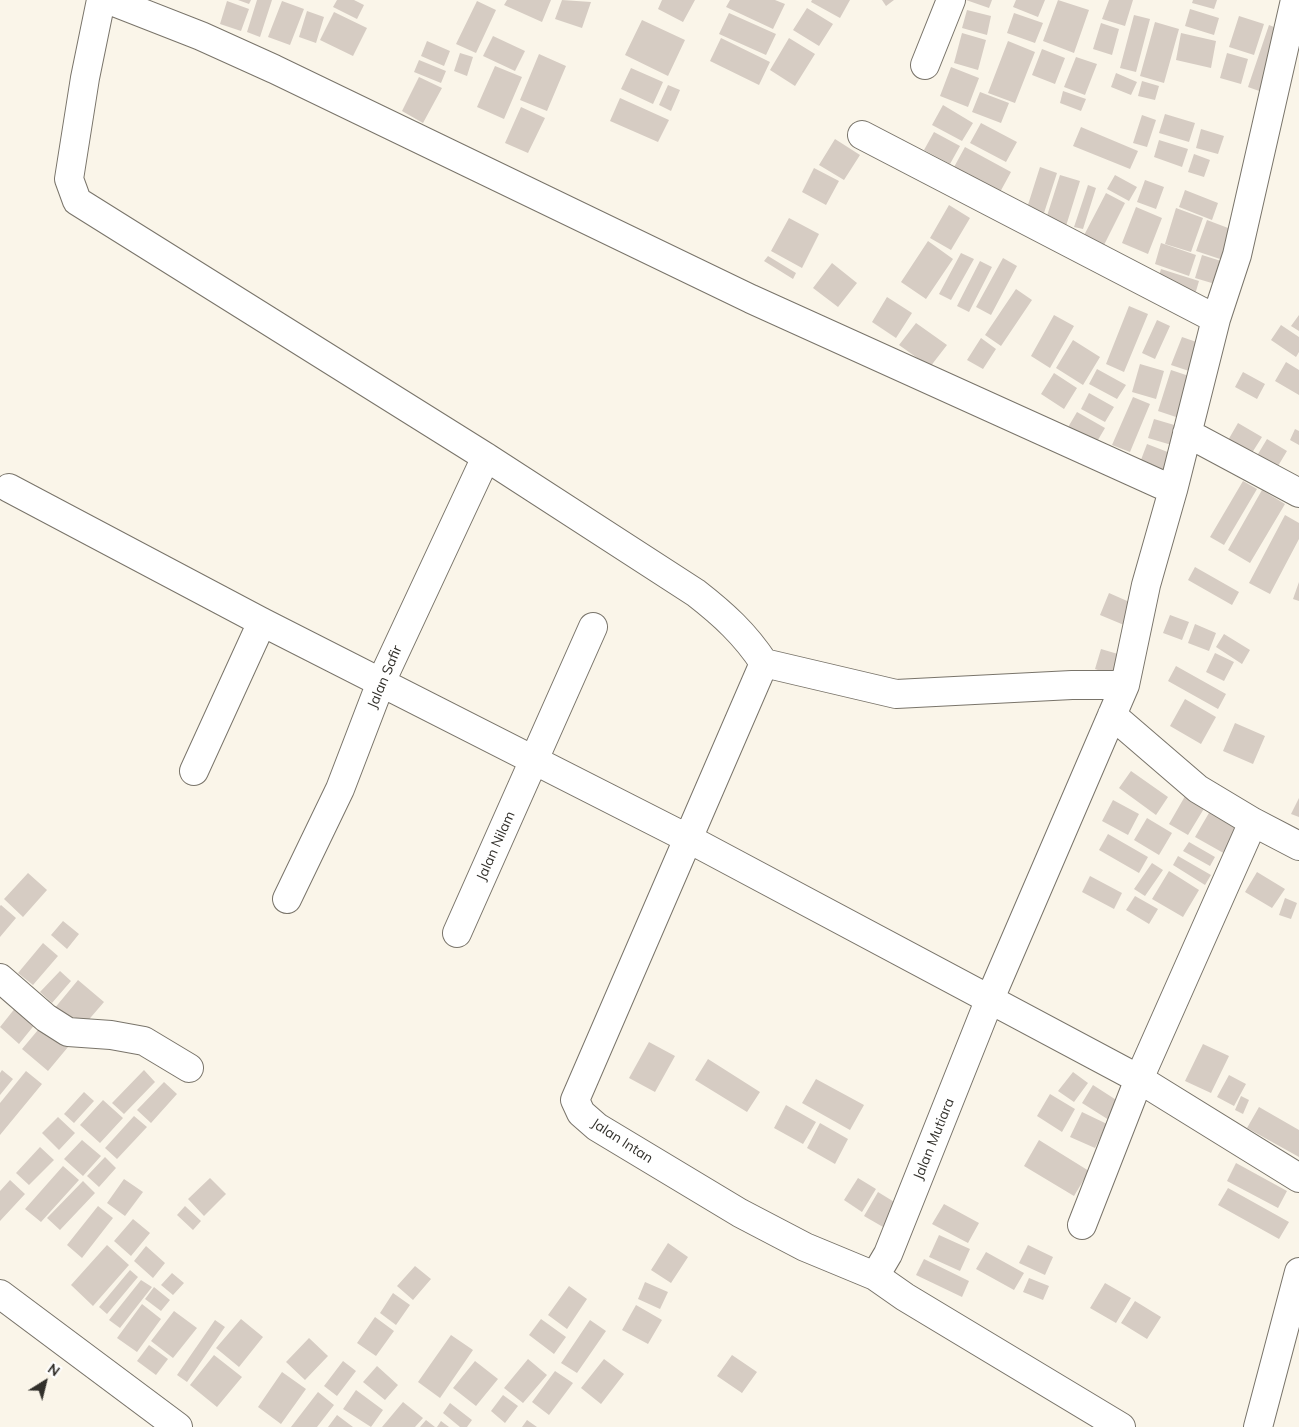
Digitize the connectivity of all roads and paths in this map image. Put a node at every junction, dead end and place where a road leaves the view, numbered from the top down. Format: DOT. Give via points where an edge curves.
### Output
graph roads {
  1 [pos="101,0"];
  2 [pos="109,0"];
  3 [pos="951,0"];
  4 [pos="1295,0"];
  5 [pos="925,65"];
  6 [pos="862,135"];
  7 [pos="1216,319"];
  8 [pos="1188,433"];
  9 [pos="486,457"];
  10 [pos="9,488"];
  11 [pos="1173,490"];
  12 [pos="1299,493"];
  13 [pos="262,622"];
  14 [pos="593,627"];
  15 [pos="764,663"];
  16 [pos="381,682"];
  17 [pos="1125,685"];
  18 [pos="1112,715"];
  19 [pos="536,760"];
  20 [pos="194,771"];
  21 [pos="1253,822"];
  22 [pos="689,839"];
  23 [pos="1299,846"];
  24 [pos="287,899"];
  25 [pos="457,932"];
  26 [pos="0,978"];
  27 [pos="989,1000"];
  28 [pos="189,1068"];
  29 [pos="1139,1079"];
  30 [pos="1299,1178"];
  31 [pos="1082,1225"];
  32 [pos="1299,1272"];
  33 [pos="875,1276"];
  34 [pos="0,1294"];
  35 [pos="178,1427"];
  36 [pos="1121,1427"];
  37 [pos="1258,1427"];
  1 -- 9 [label="street" via="69,179 76,202"];
  2 -- 11 [label="street" via="274,68 752,299"];
  3 -- 5 [label="street"];
  4 -- 7 [label="street, Jalan Mutiara" via="1237,255"];
  6 -- 7 [label="street"];
  7 -- 8 [label="street, Jalan Mutiara"];
  8 -- 11 [label="street, Jalan Mutiara"];
  8 -- 12 [label="street"];
  9 -- 15 [label="street" via="696,593 728,618"];
  9 -- 16 [label="street, Jalan Safir"];
  10 -- 13 [label="street"];
  11 -- 17 [label="street, Jalan Mutiara" via="1146,585"];
  13 -- 16 [label="street"];
  13 -- 20 [label="street"];
  14 -- 19 [label="street, Jalan Nilam"];
  15 -- 17 [label="street" via="896,694"];
  15 -- 22 [label="street"];
  16 -- 19 [label="street"];
  16 -- 24 [label="street, Jalan Safir" via="340,789"];
  17 -- 18 [label="street, Jalan Mutiara"];
  18 -- 21 [label="street" via="1198,789"];
  18 -- 27 [label="street, Jalan Mutiara"];
  19 -- 22 [label="street"];
  19 -- 25 [label="street, Jalan Nilam"];
  21 -- 23 [label="street"];
  21 -- 29 [label="street"];
  22 -- 27 [label="street"];
  22 -- 33 [label="street, Jalan Intan" via="575,1100 581,1113 597,1127 696,1188 804,1248"];
  26 -- 28 [label="street" via="46,1018 68,1032 144,1041"];
  27 -- 29 [label="street"];
  27 -- 33 [label="street, Jalan Mutiara" via="888,1254"];
  29 -- 30 [label="street"];
  29 -- 31 [label="street"];
  32 -- 37 [label="street"];
  33 -- 36 [label="street" via="904,1298"];
  34 -- 35 [label="street"];
}
